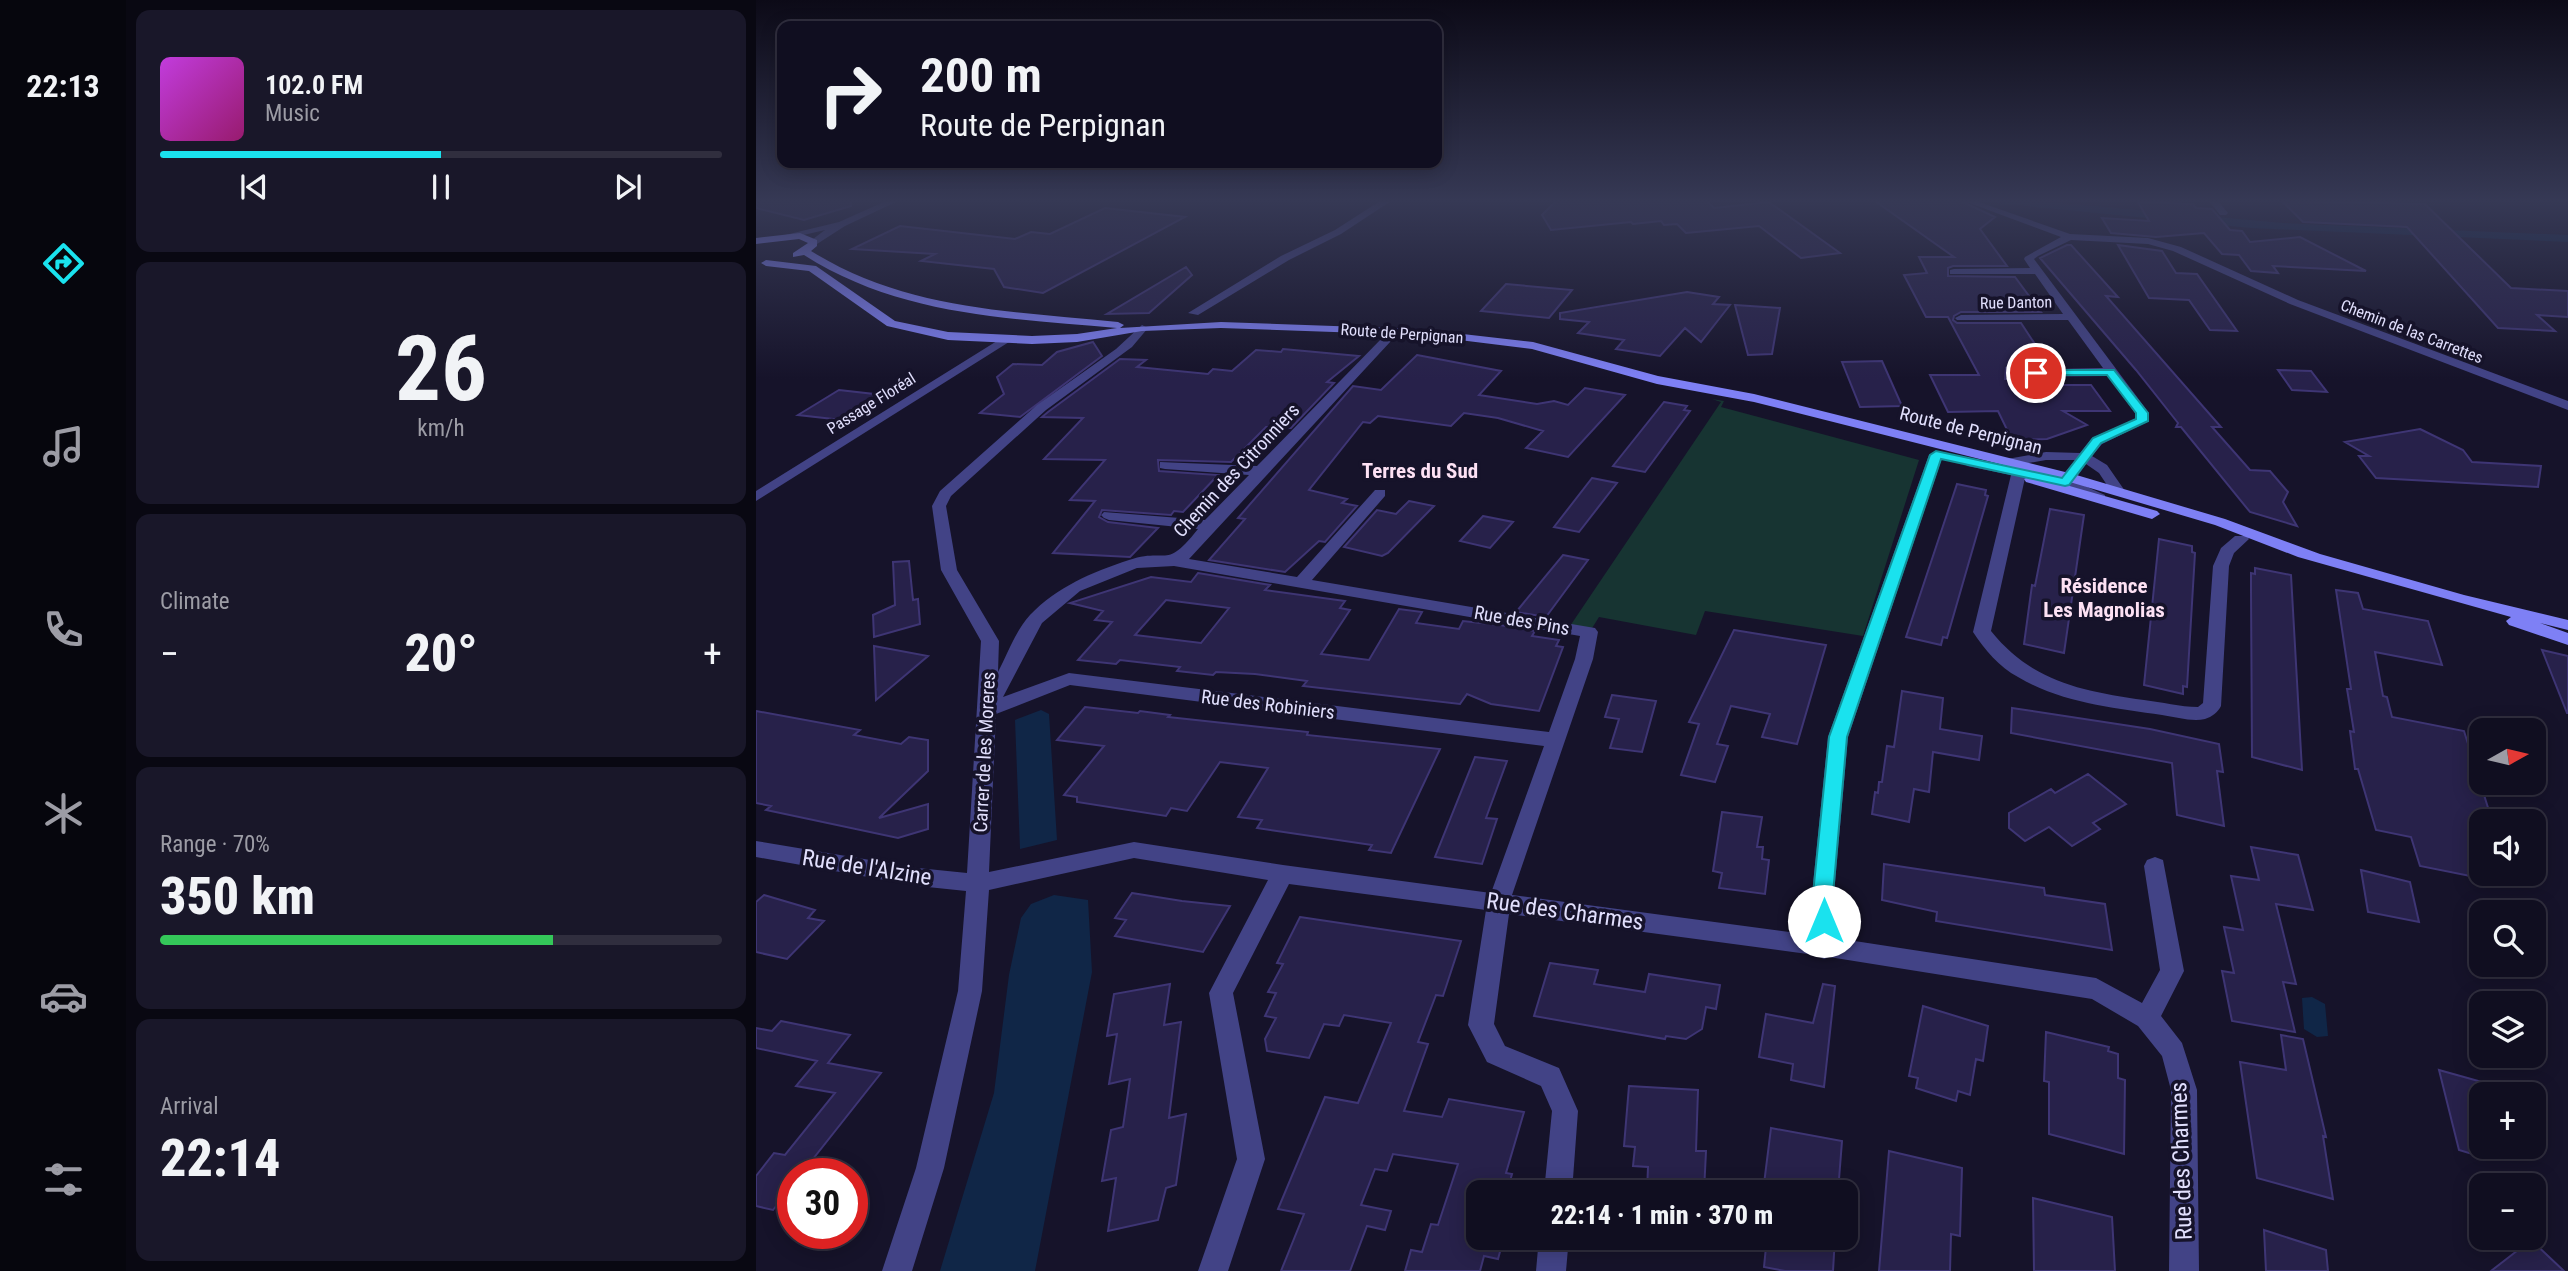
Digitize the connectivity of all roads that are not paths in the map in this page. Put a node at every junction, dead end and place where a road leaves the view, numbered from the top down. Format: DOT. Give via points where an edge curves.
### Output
graph roads {
  1 [pos="817,260"];
  2 [pos="1281,260"];
  3 [pos="2030,260"];
  4 [pos="2204,260"];
  5 [pos="761,263"];
  6 [pos="2037,271"];
  7 [pos="1954,272"];
  8 [pos="1194,313"];
  9 [pos="2072,317"];
  10 [pos="1961,318"];
  11 [pos="1037,319"];
  12 [pos="1174,327"];
  13 [pos="1142,328"];
  14 [pos="1387,339"];
  15 [pos="1005,340"];
  16 [pos="1625,372"];
  17 [pos="2110,372"];
  18 [pos="2011,374"];
  19 [pos="1693,389"];
  20 [pos="2568,406"];
  21 [pos="1936,455"];
  22 [pos="2081,458"];
  23 [pos="1972,463"];
  24 [pos="1166,465"];
  25 [pos="2015,469"];
  26 [pos="1261,471"];
  27 [pos="2066,480"];
  28 [pos="2118,491"];
  29 [pos="1380,494"];
  30 [pos="756,497"];
  31 [pos="2104,500"];
  32 [pos="1109,514"];
  33 [pos="1209,525"];
  34 [pos="2241,539"];
  35 [pos="2314,556"];
  36 [pos="1174,561"];
  37 [pos="1302,581"];
  38 [pos="2460,599"];
  39 [pos="2568,625"];
  40 [pos="2568,639"];
  41 [pos="987,709"];
  42 [pos="1554,740"];
  43 [pos="756,849"];
  44 [pos="2155,866"];
  45 [pos="1283,874"];
  46 [pos="978,883"];
  47 [pos="1499,901"];
  48 [pos="1824,948"];
  49 [pos="2147,1018"];
  50 [pos="1559,1180"];
  51 [pos="1553,1250"];
  52 [pos="897,1271"];
  53 [pos="1213,1271"];
  54 [pos="1551,1271"];
  55 [pos="2184,1271"];
  1 -- 11 [label="main road, Route de Perpignan" via="888,291 977,312"];
  2 -- 8 [label="street"];
  3 -- 6 [label="street"];
  4 -- 20 [label="street, Chemin de las Carrettes" via="2294,302"];
  5 -- 15 [label="main road, Route de Perpignan" via="812,268 891,324 948,336"];
  6 -- 7 [label="street"];
  6 -- 9 [label="street"];
  9 -- 10 [label="street, Rue Danton"];
  9 -- 17 [label="street"];
  11 -- 13 [label="main road, Route de Perpignan"];
  11 -- 15 [label="main road"];
  12 -- 13 [label="main road, Route de Perpignan"];
  12 -- 14 [label="main road, Route de Perpignan"];
  12 -- 16 [label="main road, Route de Perpignan" via="1335,328 1455,335 1533,346"];
  13 -- 15 [label="main road, Route de Perpignan" via="1077,338"];
  13 -- 41 [label="street, Carrer de les Moreres" via="1118,354 1075,381 1023,425 945,494 939,506 949,570 990,641"];
  14 -- 16 [label="main road, Route de Perpignan" via="1482,348"];
  14 -- 26 [label="street, Chemin des Citronniers"];
  15 -- 30 [label="street, Passage Floréal"];
  16 -- 19 [label="main road, Route de Perpignan"];
  17 -- 18 [label="street"];
  17 -- 22 [label="street" via="2142,413 2142,421 2097,441"];
  19 -- 21 [label="main road, Route de Perpignan"];
  19 -- 25 [label="main road, Route de Perpignan" via="1754,398"];
  21 -- 23 [label="main road, Route de Perpignan"];
  21 -- 48 [label="street" via="1838,737 1823,894"];
  22 -- 25 [label="street" via="2057,455"];
  22 -- 27 [label="street"];
  22 -- 28 [label="street" via="2101,467"];
  23 -- 25 [label="main road, Route de Perpignan"];
  23 -- 27 [label="street"];
  24 -- 26 [label="street"];
  25 -- 27 [label="main road, Route de Perpignan"];
  25 -- 31 [label="main road, Route de Perpignan"];
  25 -- 34 [label="street" via="1982,632 2031,679 2054,690 2192,713 2212,706 2221,566 2227,551"];
  26 -- 33 [label="street, Chemin des Citronniers"];
  27 -- 28 [label="main road, Route de Perpignan"];
  27 -- 31 [label="street"];
  28 -- 35 [label="main road, Route de Perpignan"];
  29 -- 37 [label="street"];
  31 -- 34 [label="main road, Route de Perpignan"];
  32 -- 33 [label="street"];
  33 -- 36 [label="street, Chemin des Citronniers" via="1188,552"];
  34 -- 35 [label="main road, Route de Perpignan"];
  35 -- 38 [label="main road, Route de Perpignan"];
  36 -- 37 [label="street, Rue des Pins"];
  36 -- 41 [label="street, Chemin des Citronniers" via="1135,563 1074,587 1035,620"];
  37 -- 42 [label="street, Rue des Pins" via="1589,632 1584,659"];
  38 -- 39 [label="main road, Route de Perpignan"];
  38 -- 40 [label="main road, Route de Perpignan"];
  41 -- 42 [label="street, Rue des Robiniers" via="1069,679"];
  41 -- 46 [label="street, Carrer de les Moreres"];
  42 -- 47 [label="street, Rue des Pins"];
  43 -- 46 [label="street, Rue de l'Alzine"];
  44 -- 49 [label="street" via="2172,971"];
  45 -- 46 [label="street, Rue des Charmes" via="1134,850"];
  45 -- 47 [label="street, Rue des Charmes"];
  45 -- 53 [label="street" via="1221,993 1251,1159"];
  46 -- 52 [label="street, Carrer de les Moreres" via="970,990 930,1168"];
  47 -- 48 [label="street, Rue des Charmes"];
  47 -- 50 [label="street, Rue des Pins" via="1481,1025 1496,1054 1550,1077 1565,1111"];
  48 -- 49 [label="street, Rue des Charmes" via="2096,989"];
  49 -- 55 [label="street, Rue des Charmes" via="2173,1051 2184,1090"];
  51 -- 54 [label="street"];
}
